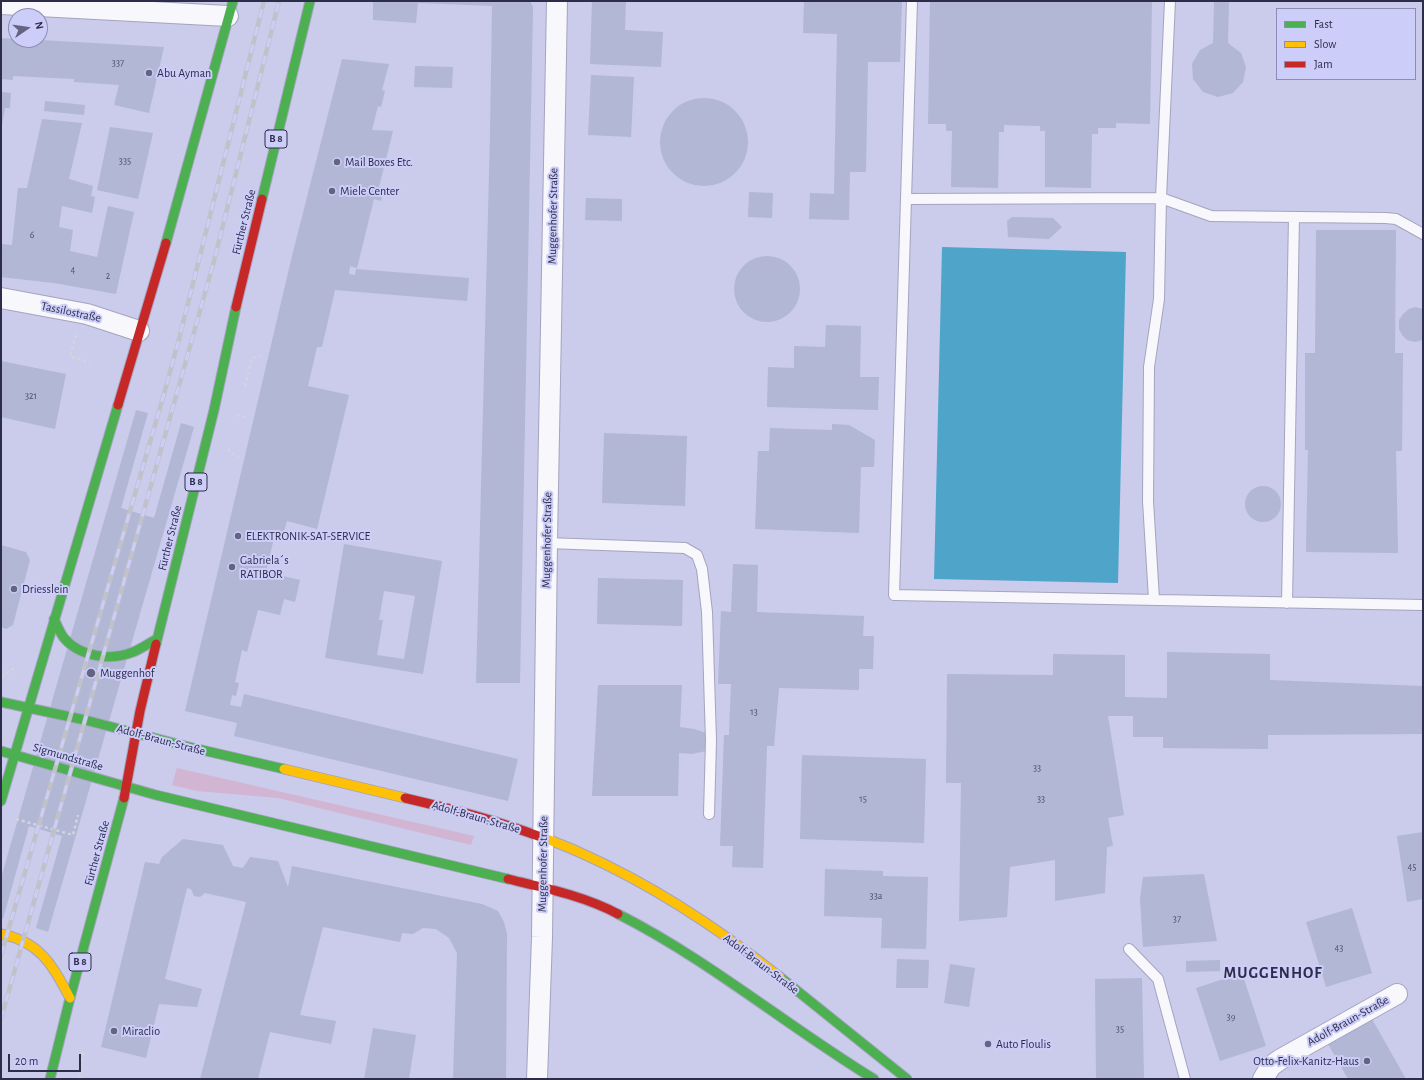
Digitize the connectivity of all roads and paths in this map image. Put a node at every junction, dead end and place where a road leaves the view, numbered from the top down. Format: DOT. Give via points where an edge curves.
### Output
graph roads {
  1 [pos="310,1"];
  2 [pos="557,1"];
  3 [pos="912,1"];
  4 [pos="1170,1"];
  5 [pos="1,4"];
  6 [pos="230,9"];
  7 [pos="1161,198"];
  8 [pos="906,199"];
  9 [pos="1294,217"];
  10 [pos="1423,234"];
  11 [pos="1,298"];
  12 [pos="139,331"];
  13 [pos="75,340"];
  14 [pos="263,356"];
  15 [pos="90,362"];
  16 [pos="250,369"];
  17 [pos="233,414"];
  18 [pos="248,418"];
  19 [pos="231,443"];
  20 [pos="239,457"];
  21 [pos="547,543"];
  22 [pos="1154,599"];
  23 [pos="1287,603"];
  24 [pos="1423,605"];
  25 [pos="54,619"];
  26 [pos="157,639"];
  27 [pos="1,702"];
  28 [pos="28,708"];
  29 [pos="136,733"];
  30 [pos="1,752"];
  31 [pos="14,755"];
  32 [pos="127,787"];
  33 [pos="1,801"];
  34 [pos="709,814"];
  35 [pos="78,815"];
  36 [pos="14,818"];
  37 [pos="543,837"];
  38 [pos="542,887"];
  39 [pos="1,934"];
  40 [pos="1129,949"];
  41 [pos="1398,994"];
  42 [pos="70,998"];
  43 [pos="50,1079"];
  44 [pos="537,1079"];
  45 [pos="874,1079"];
  46 [pos="907,1079"];
  47 [pos="1185,1079"];
  48 [pos="1263,1079"];
  1 -- 26 [label="main road, Fürther Straße / B 8" via="243,276 214,410"];
  2 -- 21 [label="street, Muggenhofer Straße"];
  3 -- 8 [label="lane"];
  4 -- 7 [label="lane"];
  5 -- 6 [label="street"];
  6 -- 12 [label="main road" via="178,203"];
  7 -- 8 [label="lane"];
  7 -- 9 [label="lane" via="1211,216"];
  7 -- 22 [label="lane" via="1158,299 1149,367 1148,501"];
  8 -- 22 [label="lane" via="894,595"];
  9 -- 10 [label="lane" via="1396,219"];
  9 -- 23 [label="lane"];
  11 -- 12 [label="street, Tassilostraße" via="87,314"];
  12 -- 25 [label="main road"];
  13 -- 15 [label="path" via="70,356"];
  14 -- 16 [label="path" via="252,358"];
  17 -- 18 [label="path"];
  19 -- 20 [label="path" via="229,452"];
  21 -- 34 [label="lane" via="685,548 698,555 707,612 711,741"];
  21 -- 37 [label="street, Muggenhofer Straße"];
  22 -- 23 [label="lane"];
  23 -- 24 [label="lane"];
  25 -- 26 [label="main road" via="64,638 80,650 95,656 114,656 132,652"];
  25 -- 28 [label="main road"];
  26 -- 29 [label="main road, Fürther Straße / B 8"];
  27 -- 28 [label="main road"];
  28 -- 29 [label="main road, Adolf-Braun-Straße"];
  28 -- 31 [label="main road"];
  29 -- 32 [label="main road, Fürther Straße / B 8"];
  29 -- 37 [label="main road, Adolf-Braun-Straße" via="466,812"];
  30 -- 31 [label="main road, Sigmundstraße"];
  31 -- 32 [label="main road, Sigmundstraße"];
  31 -- 33 [label="main road"];
  32 -- 38 [label="main road"];
  32 -- 42 [label="main road, Fürther Straße / B 8"];
  35 -- 36 [label="path" via="73,835"];
  37 -- 38 [label="street, Muggenhofer Straße"];
  37 -- 46 [label="main road, Adolf-Braun-Straße" via="625,874 712,926"];
  38 -- 44 [label="street, Muggenhofer Straße"];
  38 -- 45 [label="main road" via="600,904 638,924 705,965 836,1056"];
  39 -- 42 [label="main road" via="25,941 41,951"];
  40 -- 47 [label="lane" via="1158,979"];
  41 -- 48 [label="street, Adolf-Braun-Straße" via="1281,1059 1271,1066"];
  42 -- 43 [label="main road, Fürther Straße / B 8"];
}
